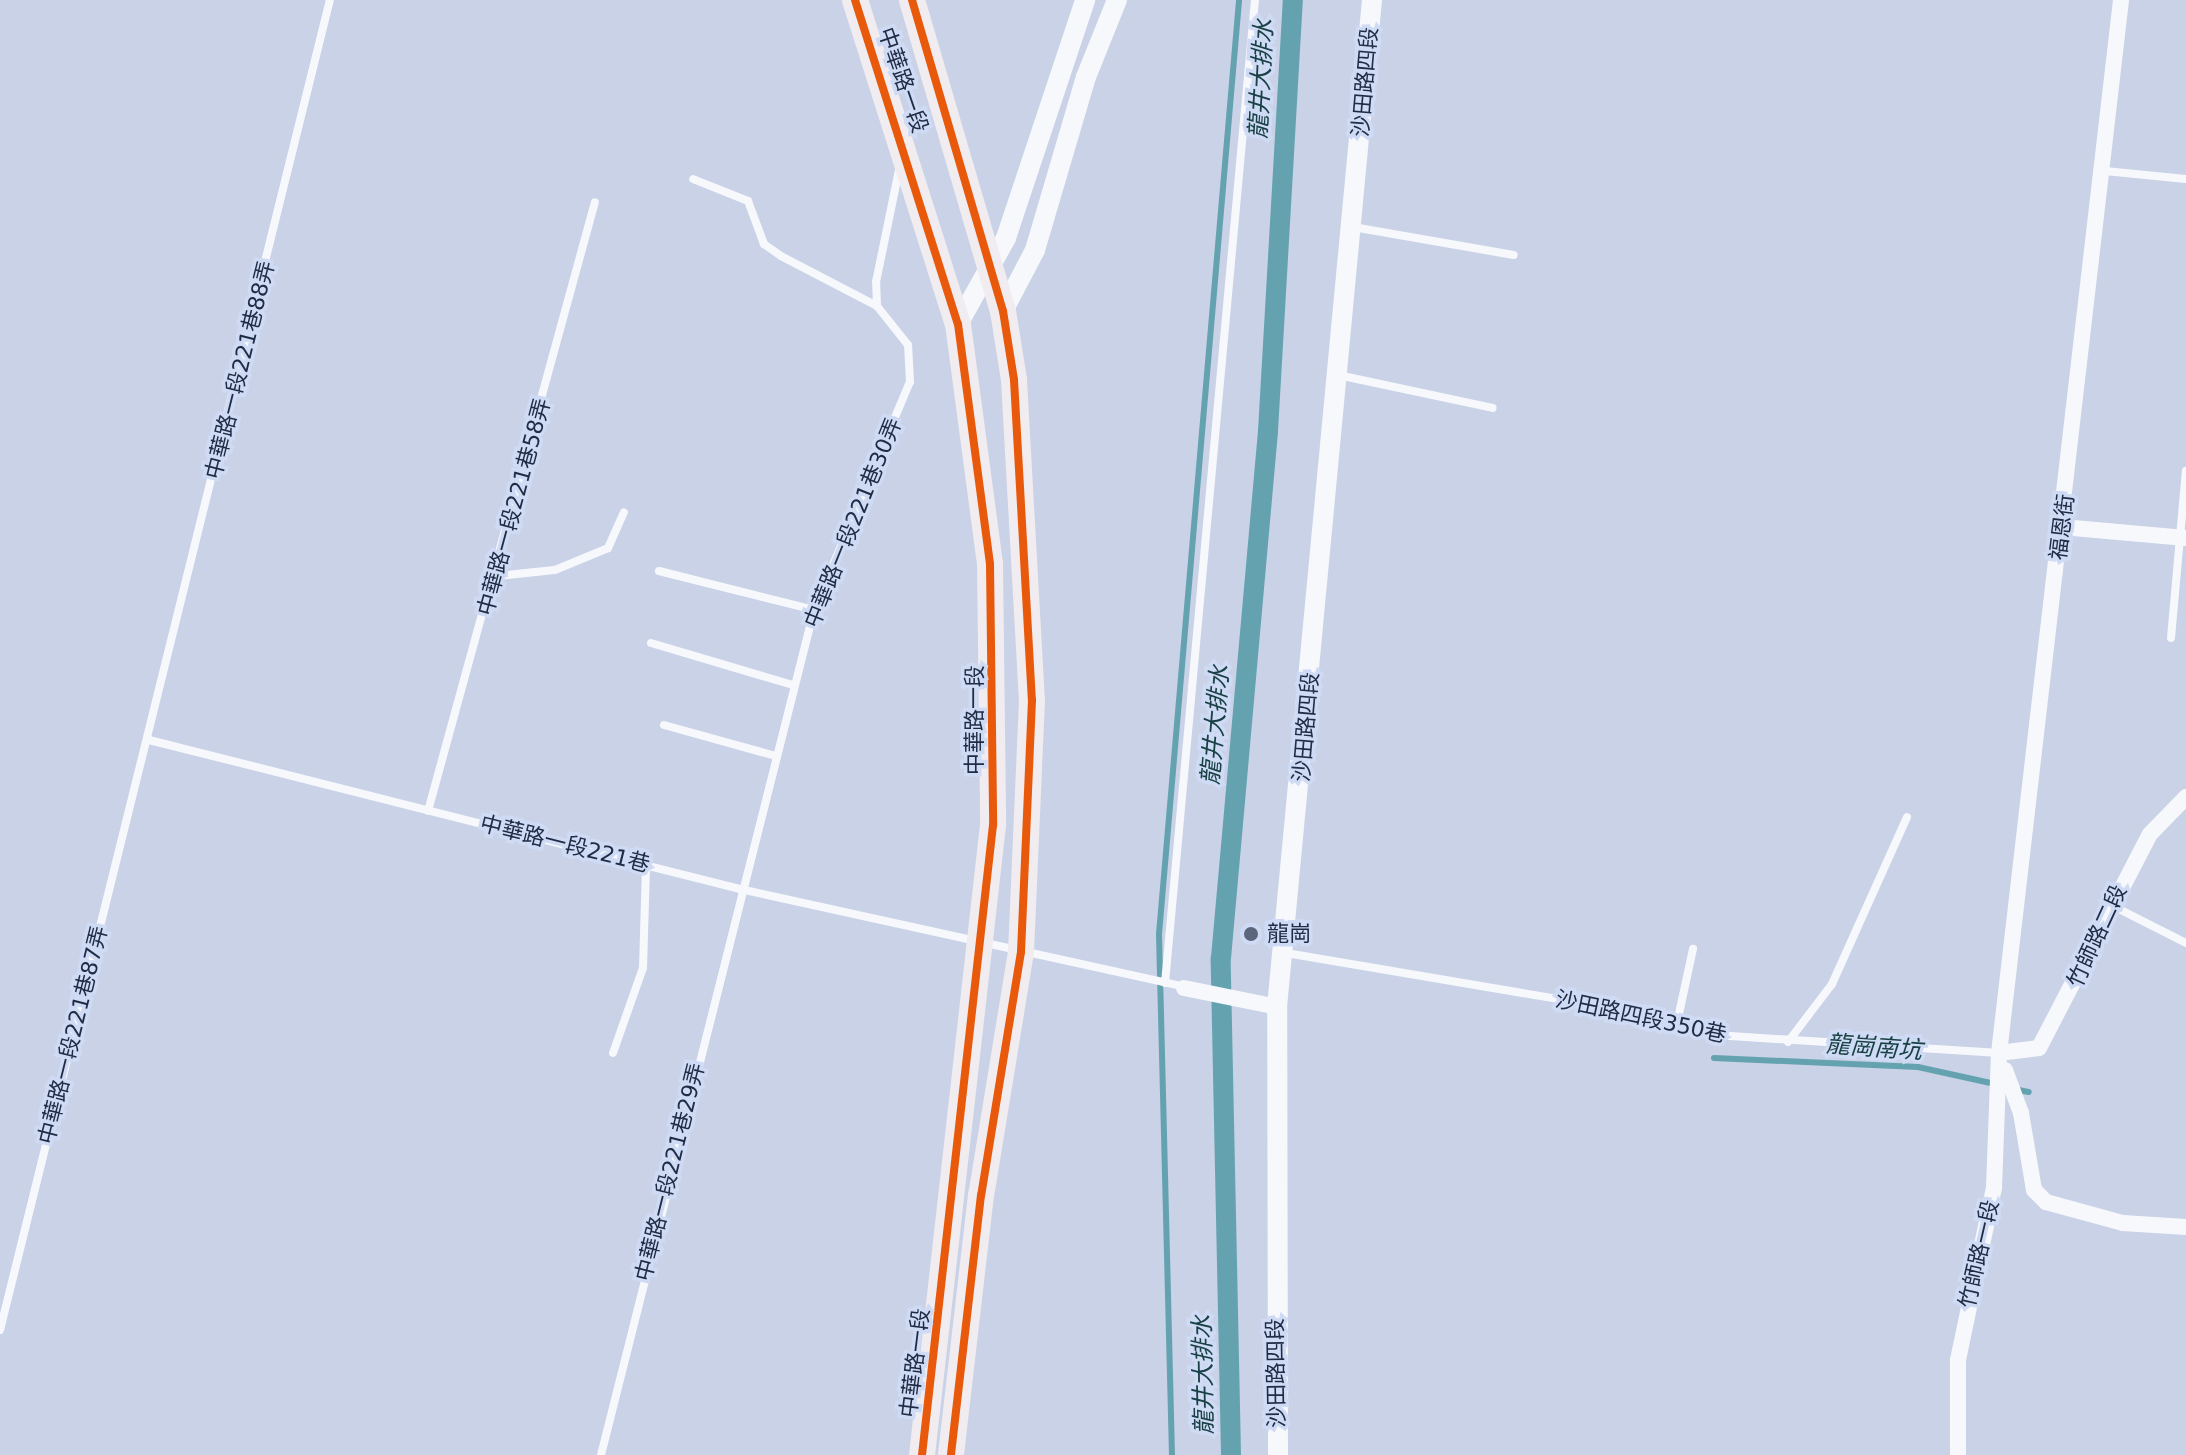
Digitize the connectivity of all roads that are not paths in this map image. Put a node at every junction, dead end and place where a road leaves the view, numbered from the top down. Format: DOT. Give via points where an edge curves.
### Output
graph roads {
  1 [pos="330,0"];
  2 [pos="855,0"];
  3 [pos="912,0"];
  4 [pos="1085,0"];
  5 [pos="1117,0"];
  6 [pos="1255,0"];
  7 [pos="1372,0"];
  8 [pos="2121,0"];
  9 [pos="904,137"];
  10 [pos="2105,171"];
  11 [pos="693,179"];
  12 [pos="2186,179"];
  13 [pos="595,202"];
  14 [pos="1352,226"];
  15 [pos="1514,255"];
  16 [pos="990,262"];
  17 [pos="877,306"];
  18 [pos="1003,311"];
  19 [pos="958,324"];
  20 [pos="1338,375"];
  21 [pos="1493,408"];
  22 [pos="2186,471"];
  23 [pos="624,512"];
  24 [pos="2062,527"];
  25 [pos="2182,538"];
  26 [pos="659,571"];
  27 [pos="497,576"];
  28 [pos="814,610"];
  29 [pos="2171,638"];
  30 [pos="651,643"];
  31 [pos="793,685"];
  32 [pos="664,725"];
  33 [pos="149,740"];
  34 [pos="776,756"];
  35 [pos="2186,797"];
  36 [pos="428,811"];
  37 [pos="1907,817"];
  38 [pos="646,864"];
  39 [pos="740,889"];
  40 [pos="2110,905"];
  41 [pos="2186,943"];
  42 [pos="982,944"];
  43 [pos="1693,949"];
  44 [pos="1021,952"];
  45 [pos="1286,953"];
  46 [pos="1165,983"];
  47 [pos="1184,988"];
  48 [pos="1277,1007"];
  49 [pos="1677,1023"];
  50 [pos="1788,1042"];
  51 [pos="613,1053"];
  52 [pos="1999,1053"];
  53 [pos="2186,1227"];
  54 [pos="0,1330"];
  55 [pos="601,1455"];
  56 [pos="922,1455"];
  57 [pos="951,1455"];
  58 [pos="1278,1455"];
  59 [pos="1958,1455"];
  1 -- 33 [label="lane, 中華路一段221巷88弄"];
  2 -- 9 [label="main road, 中華路一段"];
  3 -- 16 [label="main road, 中華路一段"];
  4 -- 16 [label="street" via="1006,238"];
  5 -- 18 [label="street" via="1086,77 1035,250"];
  6 -- 46 [label="lane"];
  7 -- 14 [label="street, 沙田路四段"];
  8 -- 10 [label="street, 福恩街"];
  9 -- 17 [label="lane" via="876,282"];
  9 -- 19 [label="main road, 中華路一段"];
  10 -- 12 [label="lane"];
  10 -- 24 [label="street, 福恩街"];
  11 -- 17 [label="lane" via="748,201 764,244 781,256"];
  13 -- 27 [label="lane, 中華路一段221巷58弄"];
  14 -- 15 [label="lane"];
  14 -- 20 [label="street, 沙田路四段"];
  16 -- 18 [label="main road, 中華路一段"];
  16 -- 19 [label="street"];
  17 -- 28 [label="lane, 中華路一段221巷30弄" via="908,345 910,382"];
  18 -- 44 [label="main road, 中華路一段" via="1016,412 1032,700"];
  19 -- 42 [label="main road, 中華路一段" via="990,564 993,825"];
  20 -- 21 [label="lane"];
  20 -- 45 [label="street, 沙田路四段"];
  22 -- 25 [label="lane"];
  23 -- 27 [label="lane" via="608,548 555,570"];
  24 -- 25 [label="street"];
  24 -- 52 [label="street, 福恩街"];
  25 -- 29 [label="lane"];
  26 -- 28 [label="lane"];
  27 -- 36 [label="lane, 中華路一段221巷58弄"];
  28 -- 31 [label="lane, 中華路一段221巷30弄"];
  30 -- 31 [label="lane"];
  31 -- 34 [label="lane, 中華路一段221巷30弄"];
  32 -- 34 [label="lane"];
  33 -- 36 [label="lane, 中華路一段221巷"];
  33 -- 54 [label="lane, 中華路一段221巷87弄"];
  34 -- 39 [label="lane, 中華路一段221巷30弄"];
  35 -- 40 [label="street, 竹師路二段" via="2150,834"];
  36 -- 38 [label="lane, 中華路一段221巷"];
  37 -- 50 [label="lane" via="1832,984"];
  38 -- 39 [label="lane, 中華路一段221巷"];
  38 -- 51 [label="lane" via="643,968"];
  39 -- 42 [label="lane, 中華路一段221巷"];
  39 -- 55 [label="lane, 中華路一段221巷29弄"];
  40 -- 41 [label="lane"];
  40 -- 52 [label="street, 竹師路二段" via="2039,1048"];
  42 -- 44 [label="lane, 中華路一段221巷"];
  42 -- 56 [label="main road, 中華路一段"];
  43 -- 49 [label="lane"];
  44 -- 46 [label="lane, 中華路一段221巷"];
  44 -- 57 [label="main road, 中華路一段" via="981,1195"];
  45 -- 48 [label="street, 沙田路四段"];
  45 -- 49 [label="lane, 沙田路四段350巷"];
  46 -- 47 [label="lane, 中華路一段221巷"];
  47 -- 48 [label="street"];
  48 -- 58 [label="street, 沙田路四段"];
  49 -- 50 [label="lane, 沙田路四段350巷"];
  50 -- 52 [label="lane, 沙田路四段350巷" via="1891,1042"];
  52 -- 53 [label="street" via="2021,1113 2034,1190 2046,1202 2123,1223"];
  52 -- 59 [label="street, 竹師路一段" via="1994,1188 1958,1360"];
}
